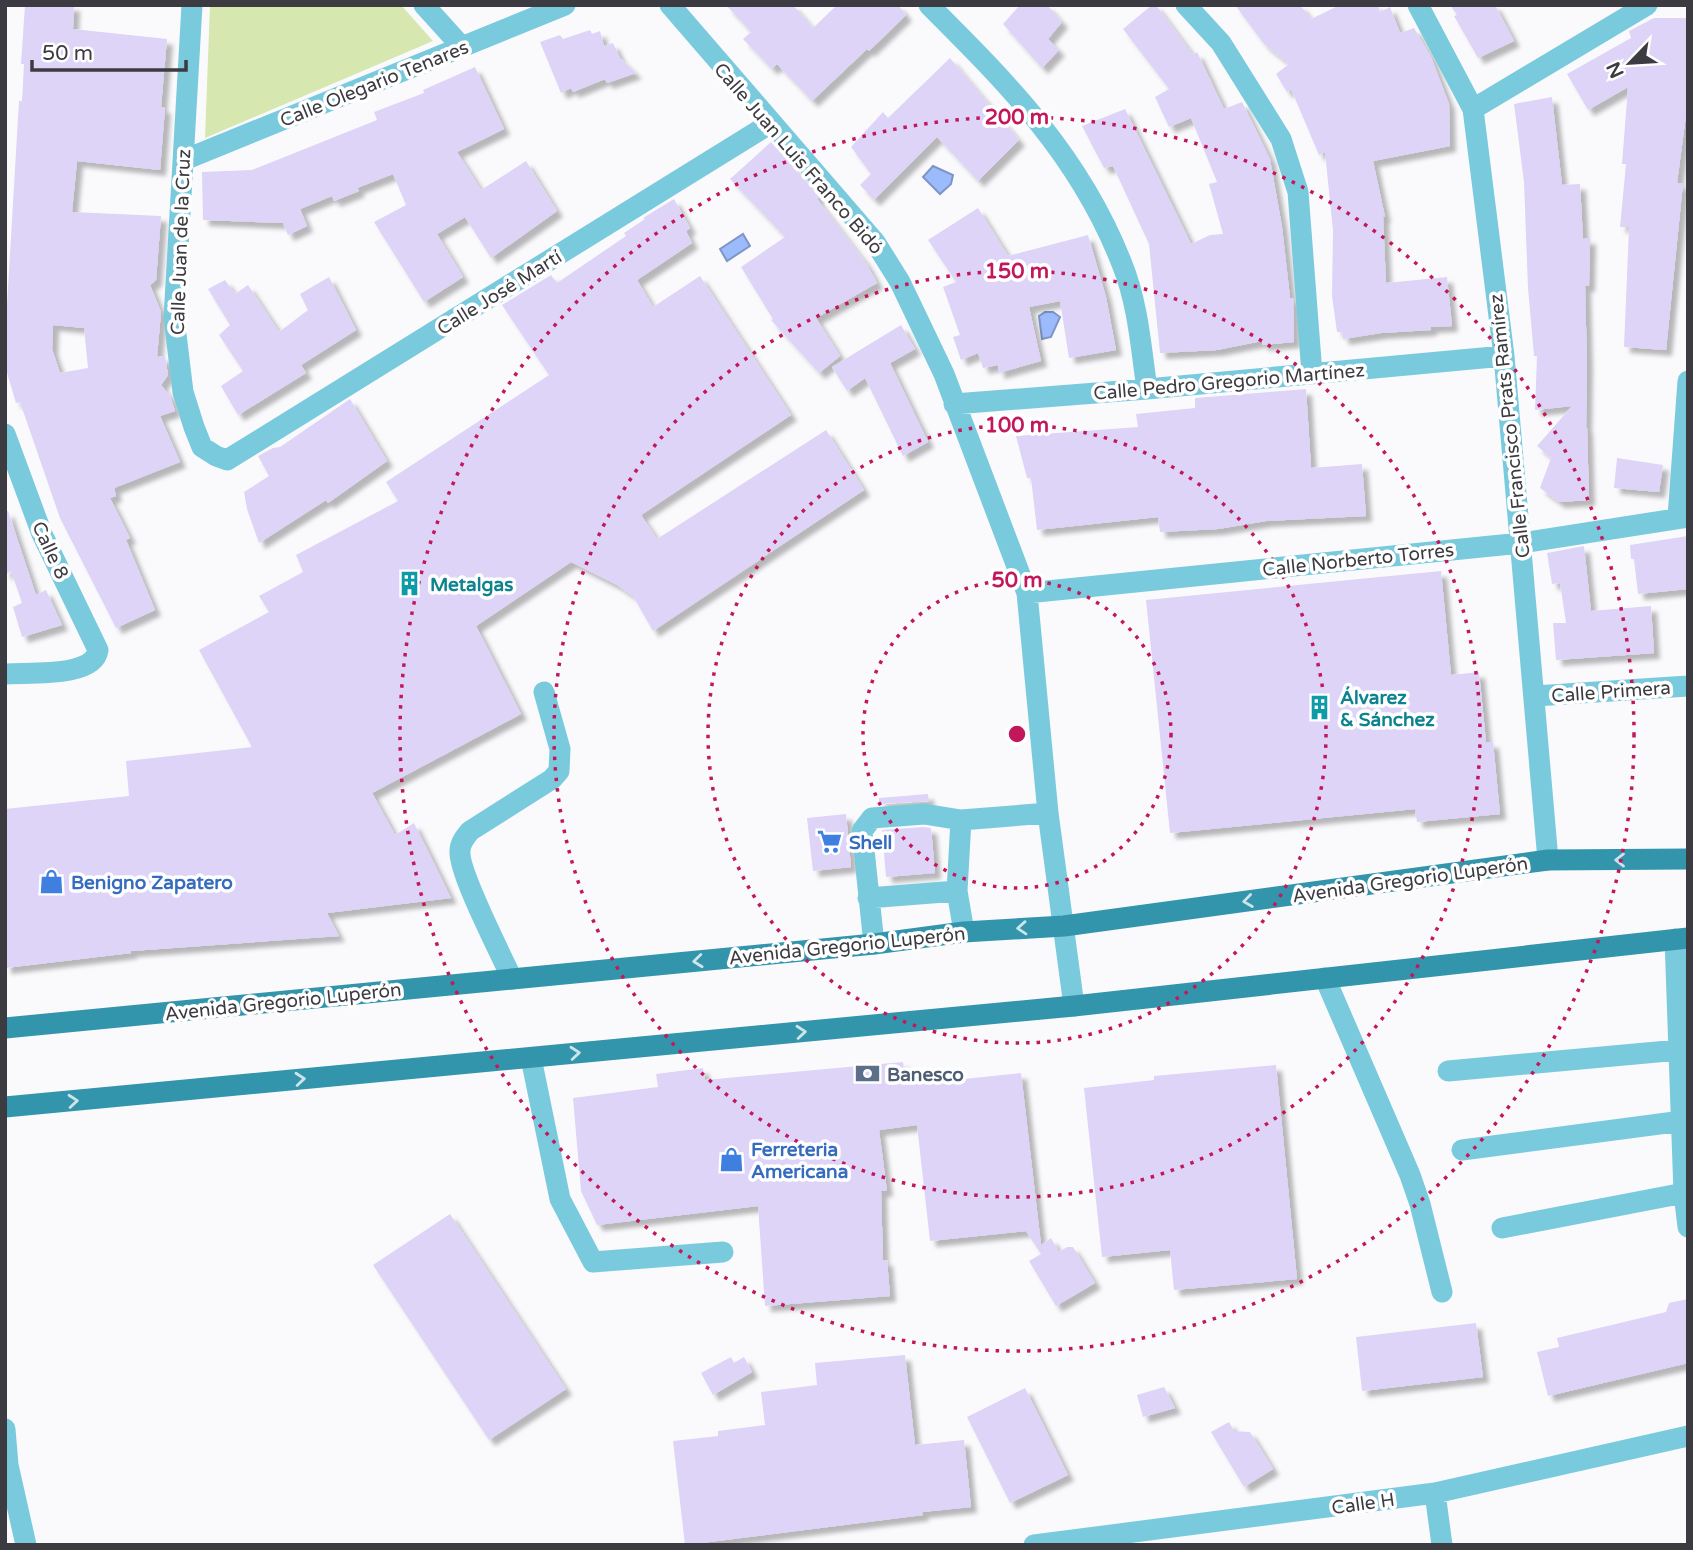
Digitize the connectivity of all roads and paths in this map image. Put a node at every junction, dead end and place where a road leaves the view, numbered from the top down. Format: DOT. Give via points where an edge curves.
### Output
graph roads {
  1 [pos="192,5"];
  2 [pos="424,5"];
  3 [pos="565,5"];
  4 [pos="670,5"];
  5 [pos="929,5"];
  6 [pos="1186,5"];
  7 [pos="1418,5"];
  8 [pos="1647,5"];
  9 [pos="462,47"];
  10 [pos="1473,109"];
  11 [pos="771,123"];
  12 [pos="184,160"];
  13 [pos="1504,356"];
  14 [pos="1312,374"];
  15 [pos="1688,381"];
  16 [pos="1147,389"];
  17 [pos="954,404"];
  18 [pos="5,434"];
  19 [pos="228,460"];
  20 [pos="1683,517"];
  21 [pos="1521,543"];
  22 [pos="1027,593"];
  23 [pos="5,674"];
  24 [pos="1688,686"];
  25 [pos="544,692"];
  26 [pos="1535,696"];
  27 [pos="1048,813"];
  28 [pos="961,820"];
  29 [pos="1688,859"];
  30 [pos="1548,860"];
  31 [pos="957,891"];
  32 [pos="868,898"];
  33 [pos="1064,926"];
  34 [pos="964,932"];
  35 [pos="1681,938"];
  36 [pos="874,944"];
  37 [pos="1325,978"];
  38 [pos="512,979"];
  39 [pos="1074,1006"];
  40 [pos="1683,1017"];
  41 [pos="5,1028"];
  42 [pos="1679,1050"];
  43 [pos="531,1058"];
  44 [pos="1448,1071"];
  45 [pos="5,1107"];
  46 [pos="1682,1121"];
  47 [pos="1462,1150"];
  48 [pos="1684,1193"];
  49 [pos="1688,1227"];
  50 [pos="1502,1228"];
  51 [pos="723,1252"];
  52 [pos="1442,1292"];
  53 [pos="5,1429"];
  54 [pos="1688,1436"];
  55 [pos="7,1464"];
  56 [pos="1435,1493"];
  57 [pos="26,1545"];
  58 [pos="1034,1545"];
  59 [pos="1442,1545"];
  1 -- 12 [label="street, Calle Juan de la Cruz"];
  2 -- 9 [label="street"];
  3 -- 9 [label="street, Calle Olegario Tenares"];
  4 -- 11 [label="street, Calle Juan Luis Franco Bidó"];
  5 -- 16 [label="street" via="1006,83 1048,132 1077,176 1123,265"];
  6 -- 14 [label="street" via="1221,43 1281,139 1298,192"];
  7 -- 10 [label="street, Calle Francisco Prats Ramírez"];
  8 -- 10 [label="street"];
  9 -- 12 [label="street, Calle Olegario Tenares"];
  10 -- 13 [label="street, Calle Francisco Prats Ramírez"];
  11 -- 17 [label="street, Calle Juan Luis Franco Bidó" via="875,242 919,318"];
  11 -- 19 [label="street, Calle José Martí"];
  12 -- 19 [label="street, Calle Juan de la Cruz" via="174,318 177,361 202,447"];
  13 -- 14 [label="street, Calle Pedro Gregorio Martínez"];
  13 -- 21 [label="street, Calle Francisco Prats Ramírez"];
  14 -- 16 [label="street, Calle Pedro Gregorio Martínez"];
  15 -- 20 [label="street"];
  16 -- 17 [label="street, Calle Pedro Gregorio Martínez"];
  17 -- 22 [label="street, Calle Juan Luis Franco Bidó"];
  18 -- 23 [label="street, Calle 8" via="42,534 98,650 93,662 69,670"];
  20 -- 21 [label="street, Calle Norberto Torres"];
  21 -- 22 [label="street, Calle Norberto Torres"];
  21 -- 26 [label="street, Calle Francisco Prats Ramírez"];
  22 -- 27 [label="street, Calle Juan Luis Franco Bidó"];
  24 -- 26 [label="street, Calle Primera"];
  25 -- 38 [label="street" via="560,749 559,771 470,831 460,850 467,879"];
  26 -- 30 [label="street, Calle Francisco Prats Ramírez"];
  27 -- 28 [label="street"];
  27 -- 33 [label="street, Calle Juan Luis Franco Bidó"];
  28 -- 31 [label="street"];
  28 -- 32 [label="street" via="924,814 872,818 862,831"];
  29 -- 30 [label="main road, Avenida Gregorio Luperón, one-way"];
  30 -- 33 [label="main road, Avenida Gregorio Luperón, one-way"];
  31 -- 32 [label="street"];
  31 -- 34 [label="street"];
  32 -- 36 [label="street"];
  33 -- 34 [label="main road, Avenida Gregorio Luperón, one-way"];
  33 -- 39 [label="street, Calle Juan Luis Franco Bidó"];
  34 -- 36 [label="main road, Avenida Gregorio Luperón"];
  35 -- 37 [label="main road"];
  35 -- 40 [label="street"];
  36 -- 38 [label="main road, Avenida Gregorio Luperón, one-way"];
  37 -- 39 [label="main road"];
  37 -- 52 [label="street" via="1410,1175"];
  38 -- 41 [label="main road, Avenida Gregorio Luperón"];
  43 -- 39 [label="main road, one-way"];
  40 -- 42 [label="street"];
  42 -- 44 [label="street"];
  42 -- 46 [label="street"];
  45 -- 43 [label="main road, one-way"];
  43 -- 51 [label="street" via="560,1199 593,1262"];
  46 -- 47 [label="street"];
  46 -- 48 [label="street"];
  48 -- 49 [label="street"];
  48 -- 50 [label="street"];
  53 -- 55 [label="street"];
  54 -- 56 [label="street, Calle H"];
  55 -- 57 [label="street"];
  56 -- 58 [label="street, Calle H"];
  56 -- 59 [label="street"];
}
